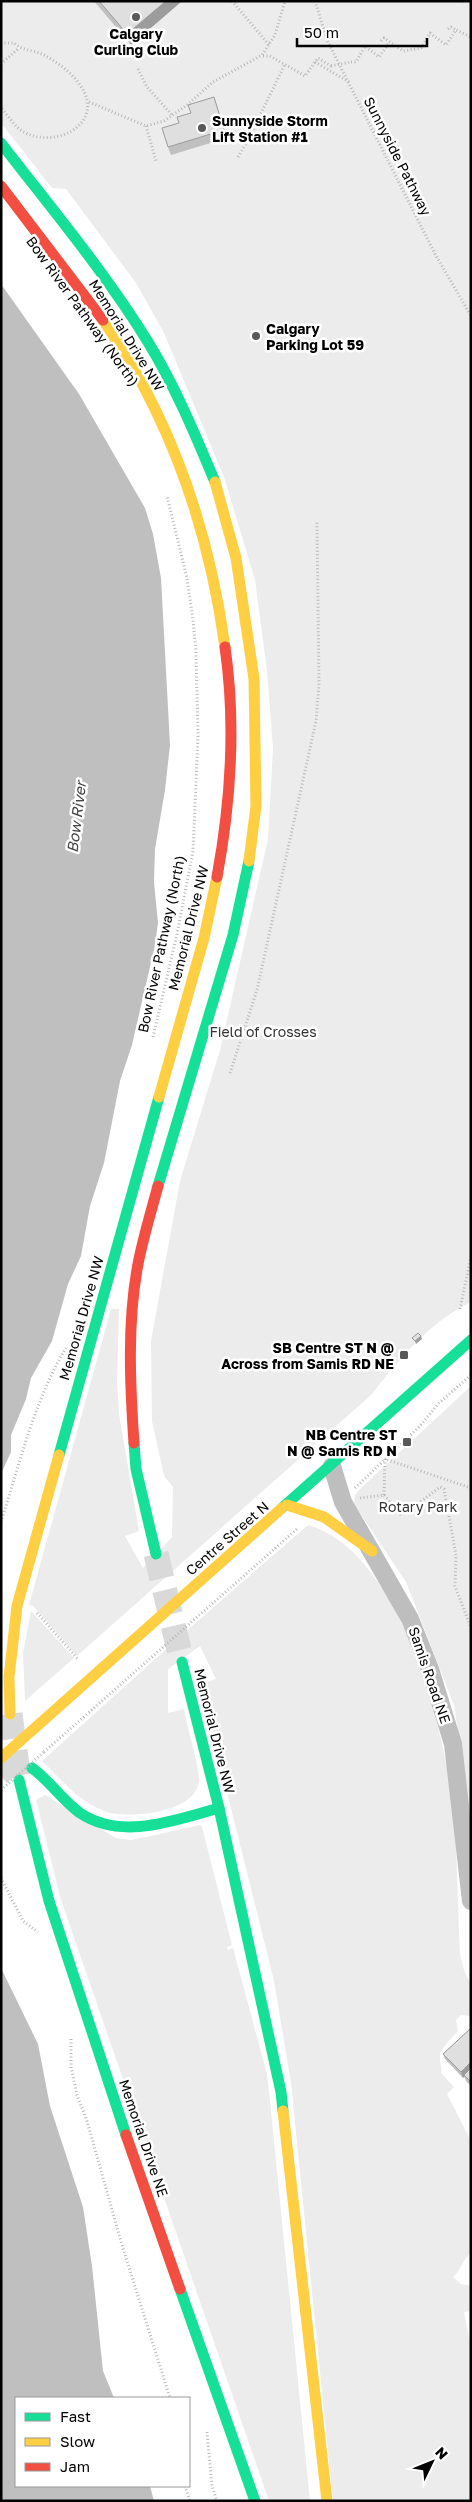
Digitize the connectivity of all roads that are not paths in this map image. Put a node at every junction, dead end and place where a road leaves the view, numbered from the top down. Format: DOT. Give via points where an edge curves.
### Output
graph roads {
  1 [pos="1,143"];
  2 [pos="1,186"];
  3 [pos="471,1340"];
  4 [pos="332,1466"];
  5 [pos="287,1505"];
  6 [pos="372,1551"];
  7 [pos="156,1554"];
  8 [pos="182,1662"];
  9 [pos="10,1714"];
  10 [pos="1,1758"];
  11 [pos="32,1768"];
  12 [pos="20,1780"];
  13 [pos="219,1808"];
  14 [pos="471,1901"];
  15 [pos="255,2501"];
  16 [pos="327,2501"];
  1 -- 7 [label="main road, Memorial Drive NW" via="123,303 189,419 218,488 236,558 254,679 256,806 249,862 234,935 164,1162 138,1265 131,1338 131,1399 136,1469"];
  2 -- 9 [label="main road, Memorial Drive NW" via="81,288 111,332 148,392 173,448 192,499 224,626 231,749 218,874 204,938 17,1606 9,1677"];
  3 -- 4 [label="main road, Centre Street N"];
  4 -- 5 [label="main road, Centre Street N"];
  4 -- 6 [label="street, Samis Road NE" via="343,1502"];
  5 -- 6 [label="main road" via="324,1517"];
  5 -- 10 [label="main road, Centre Street N, bridge"];
  6 -- 14 [label="street, Samis Road NE" via="410,1618 453,1744"];
  8 -- 13 [label="main road, Memorial Drive NW"];
  11 -- 13 [label="main road" via="82,1814 105,1824 148,1826"];
  12 -- 15 [label="main road, Memorial Drive NE" via="49,1901 118,2112"];
  13 -- 16 [label="main road" via="281,2092"];
}
